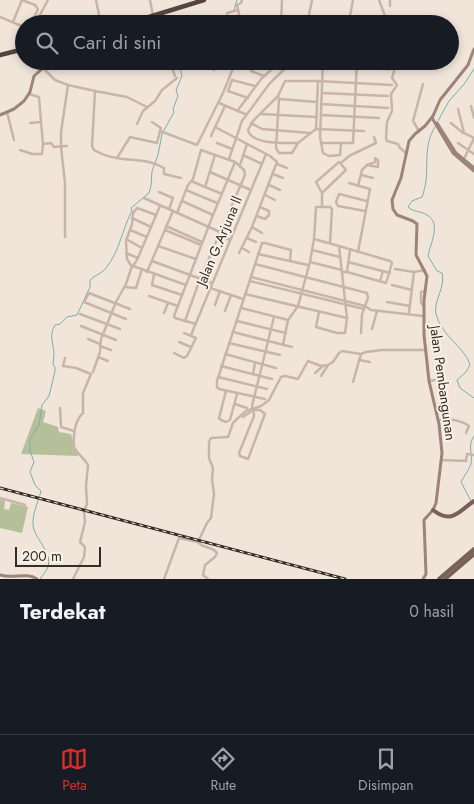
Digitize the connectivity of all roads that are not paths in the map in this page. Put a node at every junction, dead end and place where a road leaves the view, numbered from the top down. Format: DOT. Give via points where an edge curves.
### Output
graph roads {
  1 [pos="22,0"];
  2 [pos="48,0"];
  3 [pos="96,0"];
  4 [pos="150,0"];
  5 [pos="184,0"];
  6 [pos="202,0"];
  7 [pos="242,0"];
  8 [pos="282,0"];
  9 [pos="312,0"];
  10 [pos="353,0"];
  11 [pos="378,0"];
  12 [pos="390,0"];
  13 [pos="184,6"];
  14 [pos="390,6"];
  15 [pos="238,10"];
  16 [pos="227,13"];
  17 [pos="160,14"];
  18 [pos="16,15"];
  19 [pos="36,15"];
  20 [pos="39,15"];
  21 [pos="99,15"];
  22 [pos="154,15"];
  23 [pos="157,15"];
  24 [pos="240,15"];
  25 [pos="282,15"];
  26 [pos="309,15"];
  27 [pos="350,15"];
  28 [pos="385,15"];
  29 [pos="0,17"];
  30 [pos="15,17"];
  31 [pos="13,22"];
  32 [pos="474,50"];
  33 [pos="15,51"];
  34 [pos="0,55"];
  35 [pos="41,70"];
  36 [pos="45,70"];
  37 [pos="174,70"];
  38 [pos="233,70"];
  39 [pos="271,70"];
  40 [pos="284,70"];
  41 [pos="323,70"];
  42 [pos="357,70"];
  43 [pos="394,70"];
  44 [pos="251,71"];
  45 [pos="264,76"];
  46 [pos="318,81"];
  47 [pos="323,82"];
  48 [pos="356,83"];
  49 [pos="423,84"];
  50 [pos="68,85"];
  51 [pos="392,85"];
  52 [pos="255,86"];
  53 [pos="94,90"];
  54 [pos="322,93"];
  55 [pos="29,94"];
  56 [pos="355,94"];
  57 [pos="388,96"];
  58 [pos="248,98"];
  59 [pos="278,98"];
  60 [pos="317,102"];
  61 [pos="219,104"];
  62 [pos="321,104"];
  63 [pos="225,106"];
  64 [pos="355,106"];
  65 [pos="471,106"];
  66 [pos="148,107"];
  67 [pos="388,108"];
  68 [pos="458,109"];
  69 [pos="238,110"];
  70 [pos="7,112"];
  71 [pos="260,114"];
  72 [pos="0,115"];
  73 [pos="246,115"];
  74 [pos="321,115"];
  75 [pos="278,116"];
  76 [pos="354,116"];
  77 [pos="317,117"];
  78 [pos="380,118"];
  79 [pos="474,118"];
  80 [pos="434,119"];
  81 [pos="41,122"];
  82 [pos="152,122"];
  83 [pos="30,123"];
  84 [pos="251,123"];
  85 [pos="451,123"];
  86 [pos="137,124"];
  87 [pos="215,127"];
  88 [pos="318,129"];
  89 [pos="354,130"];
  90 [pos="160,131"];
  91 [pos="278,131"];
  92 [pos="364,131"];
  93 [pos="419,131"];
  94 [pos="311,133"];
  95 [pos="464,133"];
  96 [pos="211,136"];
  97 [pos="474,138"];
  98 [pos="236,139"];
  99 [pos="14,140"];
  100 [pos="217,143"];
  101 [pos="277,143"];
  102 [pos="298,143"];
  103 [pos="320,143"];
  104 [pos="458,143"];
  105 [pos="43,144"];
  106 [pos="247,144"];
  107 [pos="341,144"];
  108 [pos="67,146"];
  109 [pos="368,146"];
  110 [pos="61,147"];
  111 [pos="232,149"];
  112 [pos="20,150"];
  113 [pos="467,150"];
  114 [pos="406,153"];
  115 [pos="266,154"];
  116 [pos="474,154"];
  117 [pos="215,155"];
  118 [pos="243,155"];
  119 [pos="117,158"];
  120 [pos="229,159"];
  121 [pos="463,161"];
  122 [pos="235,162"];
  123 [pos="341,163"];
  124 [pos="262,164"];
  125 [pos="277,164"];
  126 [pos="240,165"];
  127 [pos="367,165"];
  128 [pos="287,168"];
  129 [pos="474,170"];
  130 [pos="210,172"];
  131 [pos="273,174"];
  132 [pos="361,175"];
  133 [pos="181,178"];
  134 [pos="283,178"];
  135 [pos="373,178"];
  136 [pos="228,180"];
  137 [pos="191,181"];
  138 [pos="349,183"];
  139 [pos="240,185"];
  140 [pos="269,185"];
  141 [pos="358,186"];
  142 [pos="205,187"];
  143 [pos="186,190"];
  144 [pos="251,190"];
  145 [pos="280,190"];
  146 [pos="159,192"];
  147 [pos="322,192"];
  148 [pos="222,194"];
  149 [pos="265,195"];
  150 [pos="144,198"];
  151 [pos="275,200"];
  152 [pos="182,201"];
  153 [pos="367,201"];
  154 [pos="218,204"];
  155 [pos="160,206"];
  156 [pos="260,207"];
  157 [pos="322,207"];
  158 [pos="168,210"];
  159 [pos="173,211"];
  160 [pos="365,211"];
  161 [pos="177,213"];
  162 [pos="213,215"];
  163 [pos="156,216"];
  164 [pos="256,216"];
  165 [pos="132,218"];
  166 [pos="151,227"];
  167 [pos="208,227"];
  168 [pos="223,227"];
  169 [pos="252,227"];
  170 [pos="166,228"];
  171 [pos="130,230"];
  172 [pos="234,231"];
  173 [pos="262,233"];
  174 [pos="220,234"];
  175 [pos="65,237"];
  176 [pos="147,237"];
  177 [pos="247,238"];
  178 [pos="126,239"];
  179 [pos="314,239"];
  180 [pos="230,240"];
  181 [pos="256,242"];
  182 [pos="330,243"];
  183 [pos="202,244"];
  184 [pos="158,246"];
  185 [pos="341,247"];
  186 [pos="142,248"];
  187 [pos="242,248"];
  188 [pos="312,250"];
  189 [pos="350,250"];
  190 [pos="248,252"];
  191 [pos="358,252"];
  192 [pos="126,253"];
  193 [pos="239,253"];
  194 [pos="258,254"];
  195 [pos="340,257"];
  196 [pos="138,258"];
  197 [pos="196,259"];
  198 [pos="152,260"];
  199 [pos="290,261"];
  200 [pos="348,262"];
  201 [pos="255,264"];
  202 [pos="309,264"];
  203 [pos="133,266"];
  204 [pos="395,269"];
  205 [pos="142,270"];
  206 [pos="424,270"];
  207 [pos="383,271"];
  208 [pos="147,272"];
  209 [pos="344,272"];
  210 [pos="414,272"];
  211 [pos="390,273"];
  212 [pos="154,274"];
  213 [pos="190,275"];
  214 [pos="305,277"];
  215 [pos="200,279"];
  216 [pos="250,279"];
  217 [pos="380,282"];
  218 [pos="212,283"];
  219 [pos="186,285"];
  220 [pos="392,285"];
  221 [pos="125,287"];
  222 [pos="343,287"];
  223 [pos="210,288"];
  224 [pos="412,290"];
  225 [pos="220,291"];
  226 [pos="301,292"];
  227 [pos="245,294"];
  228 [pos="231,295"];
  229 [pos="149,296"];
  230 [pos="182,296"];
  231 [pos="243,299"];
  232 [pos="116,302"];
  233 [pos="387,302"];
  234 [pos="168,303"];
  235 [pos="345,303"];
  236 [pos="215,305"];
  237 [pos="292,305"];
  238 [pos="178,306"];
  239 [pos="298,306"];
  240 [pos="410,306"];
  241 [pos="130,308"];
  242 [pos="241,308"];
  243 [pos="365,308"];
  244 [pos="225,310"];
  245 [pos="377,311"];
  246 [pos="319,312"];
  247 [pos="409,312"];
  248 [pos="164,313"];
  249 [pos="80,314"];
  250 [pos="112,314"];
  251 [pos="292,314"];
  252 [pos="423,316"];
  253 [pos="274,317"];
  254 [pos="347,318"];
  255 [pos="126,319"];
  256 [pos="288,320"];
  257 [pos="185,321"];
  258 [pos="237,321"];
  259 [pos="108,324"];
  260 [pos="196,324"];
  261 [pos="81,326"];
  262 [pos="120,329"];
  263 [pos="372,329"];
  264 [pos="271,330"];
  265 [pos="233,332"];
  266 [pos="184,333"];
  267 [pos="361,333"];
  268 [pos="286,334"];
  269 [pos="103,335"];
  270 [pos="191,335"];
  271 [pos="88,339"];
  272 [pos="116,340"];
  273 [pos="179,342"];
  274 [pos="268,342"];
  275 [pos="229,343"];
  276 [pos="100,345"];
  277 [pos="283,345"];
  278 [pos="192,347"];
  279 [pos="292,347"];
  280 [pos="111,350"];
  281 [pos="426,350"];
  282 [pos="265,352"];
  283 [pos="174,353"];
  284 [pos="225,354"];
  285 [pos="361,354"];
  286 [pos="280,355"];
  287 [pos="98,357"];
  288 [pos="65,358"];
  289 [pos="359,360"];
  290 [pos="108,362"];
  291 [pos="255,362"];
  292 [pos="370,362"];
  293 [pos="262,364"];
  294 [pos="328,365"];
  295 [pos="222,366"];
  296 [pos="323,366"];
  297 [pos="276,368"];
  298 [pos="92,373"];
  299 [pos="315,373"];
  300 [pos="253,374"];
  301 [pos="260,375"];
  302 [pos="321,376"];
  303 [pos="218,377"];
  304 [pos="272,379"];
  305 [pos="441,379"];
  306 [pos="429,381"];
  307 [pos="353,382"];
  308 [pos="257,386"];
  309 [pos="267,389"];
  310 [pos="226,391"];
  311 [pos="237,394"];
  312 [pos="254,397"];
  313 [pos="265,399"];
  314 [pos="235,404"];
  315 [pos="60,408"];
  316 [pos="247,408"];
  317 [pos="252,409"];
  318 [pos="244,417"];
  319 [pos="438,420"];
  320 [pos="74,431"];
  321 [pos="466,432"];
  322 [pos="474,455"];
  323 [pos="441,460"];
  324 [pos="0,498"];
  325 [pos="473,501"];
  326 [pos="25,505"];
  327 [pos="433,510"];
  328 [pos="198,542"];
  329 [pos="474,549"];
  330 [pos="474,554"];
  331 [pos="0,574"];
  332 [pos="5,578"];
  333 [pos="38,579"];
  334 [pos="73,579"];
  335 [pos="164,579"];
  336 [pos="208,579"];
  337 [pos="423,579"];
  338 [pos="438,579"];
  339 [pos="445,579"];
  1 -- 18 [label="street"];
  1 -- 19 [label="street" via="38,9"];
  2 -- 20 [label="street"];
  3 -- 21 [label="street"];
  4 -- 22 [label="street"];
  5 -- 13 [label="street"];
  6 -- 13 [label="highway"];
  7 -- 15 [label="street"];
  8 -- 25 [label="street"];
  9 -- 26 [label="street"];
  10 -- 27 [label="street"];
  11 -- 28 [label="street"];
  12 -- 14 [label="street"];
  13 -- 17 [label="highway"];
  15 -- 16 [label="street"];
  15 -- 24 [label="street"];
  17 -- 23 [label="highway"];
  29 -- 31 [label="street"];
  30 -- 31 [label="street"];
  32 -- 80 [label="street, Jalan Pembangunan" via="468,65 440,100"];
  33 -- 34 [label="highway"];
  35 -- 55 [label="street" via="34,76"];
  36 -- 50 [label="street" via="55,80"];
  37 -- 66 [label="street" via="176,77"];
  38 -- 90 [label="street" via="197,145"];
  39 -- 45 [label="street"];
  40 -- 73 [label="street"];
  41 -- 47 [label="street"];
  42 -- 48 [label="street"];
  43 -- 114 [label="street" via="392,78 397,84 392,92 386,138 387,142 398,144"];
  44 -- 45 [label="street"];
  45 -- 52 [label="street"];
  46 -- 47 [label="street"];
  46 -- 59 [label="street" via="287,81"];
  46 -- 60 [label="street"];
  47 -- 48 [label="street"];
  47 -- 54 [label="street"];
  48 -- 51 [label="street"];
  48 -- 56 [label="street"];
  49 -- 93 [label="street" via="413,121"];
  50 -- 53 [label="street"];
  50 -- 110 [label="street"];
  52 -- 58 [label="street"];
  52 -- 58 [label="street" via="232,80 228,91"];
  53 -- 66 [label="street" via="127,97"];
  53 -- 119 [label="street" via="92,148"];
  54 -- 56 [label="street"];
  54 -- 62 [label="street"];
  55 -- 70 [label="street" via="18,107"];
  55 -- 81 [label="street" via="38,97"];
  56 -- 57 [label="street"];
  56 -- 64 [label="street"];
  58 -- 69 [label="street"];
  59 -- 60 [label="street"];
  59 -- 71 [label="street"];
  59 -- 75 [label="street"];
  60 -- 77 [label="street"];
  61 -- 63 [label="street"];
  62 -- 64 [label="street"];
  62 -- 74 [label="street"];
  63 -- 69 [label="street"];
  63 -- 87 [label="street"];
  64 -- 67 [label="street"];
  64 -- 76 [label="street"];
  65 -- 79 [label="street"];
  66 -- 86 [label="street" via="142,111"];
  68 -- 95 [label="street"];
  69 -- 73 [label="street"];
  70 -- 72 [label="street"];
  70 -- 99 [label="street"];
  71 -- 75 [label="street"];
  71 -- 84 [label="street"];
  73 -- 98 [label="street"];
  74 -- 76 [label="street"];
  74 -- 88 [label="street"];
  75 -- 77 [label="street"];
  75 -- 91 [label="street"];
  76 -- 78 [label="street"];
  76 -- 89 [label="street"];
  77 -- 88 [label="street"];
  80 -- 93 [label="street, Jalan Pembangunan"];
  80 -- 121 [label="street"];
  81 -- 83 [label="street"];
  81 -- 105 [label="street"];
  82 -- 90 [label="street" via="161,128"];
  84 -- 91 [label="street" via="262,130"];
  84 -- 101 [label="street" via="248,133 261,141"];
  85 -- 95 [label="street"];
  87 -- 96 [label="street"];
  87 -- 98 [label="street"];
  88 -- 89 [label="street"];
  88 -- 94 [label="street"];
  88 -- 103 [label="street"];
  89 -- 92 [label="street"];
  89 -- 107 [label="street" via="352,144"];
  90 -- 119 [label="street" via="157,143 130,137"];
  91 -- 94 [label="street"];
  91 -- 101 [label="street"];
  93 -- 114 [label="street, Jalan Pembangunan" via="409,141"];
  94 -- 102 [label="street"];
  95 -- 97 [label="street"];
  97 -- 113 [label="street"];
  98 -- 106 [label="street"];
  98 -- 111 [label="street"];
  100 -- 111 [label="street"];
  101 -- 102 [label="street"];
  101 -- 102 [label="street" via="278,152 287,154 293,152"];
  103 -- 107 [label="street"];
  103 -- 107 [label="street" via="323,153 329,156 340,154"];
  104 -- 113 [label="street"];
  105 -- 110 [label="street"];
  105 -- 112 [label="street" via="42,154"];
  106 -- 115 [label="street"];
  106 -- 118 [label="street"];
  108 -- 110 [label="street"];
  109 -- 123 [label="street"];
  110 -- 175 [label="street"];
  111 -- 120 [label="street"];
  113 -- 116 [label="street"];
  113 -- 121 [label="street"];
  114 -- 206 [label="street, Jalan Pembangunan" via="392,204 397,215 417,224 416,255"];
  115 -- 124 [label="street, Jalan G.Arjuna ll"];
  115 -- 125 [label="street"];
  117 -- 120 [label="street"];
  117 -- 130 [label="street"];
  117 -- 137 [label="street" via="201,150"];
  118 -- 124 [label="street"];
  118 -- 126 [label="street"];
  119 -- 133 [label="street" via="158,165 164,168 164,174"];
  120 -- 122 [label="street"];
  121 -- 129 [label="street"];
  122 -- 126 [label="street"];
  122 -- 136 [label="street"];
  123 -- 147 [label="street" via="346,170"];
  123 -- 147 [label="street" via="337,162 316,182"];
  124 -- 144 [label="street, Jalan G.Arjuna ll"];
  125 -- 128 [label="street"];
  125 -- 131 [label="street"];
  126 -- 139 [label="street" via="245,173"];
  127 -- 127 [label="street" via="375,162 375,158 378,160 377,167"];
  127 -- 132 [label="street"];
  130 -- 136 [label="street"];
  130 -- 142 [label="street"];
  131 -- 134 [label="street"];
  131 -- 140 [label="street"];
  132 -- 135 [label="street"];
  132 -- 141 [label="street"];
  136 -- 139 [label="street"];
  136 -- 148 [label="street"];
  137 -- 142 [label="street"];
  137 -- 143 [label="street"];
  138 -- 141 [label="street"];
  139 -- 144 [label="street"];
  139 -- 168 [label="street"];
  140 -- 145 [label="street"];
  140 -- 149 [label="street"];
  141 -- 153 [label="street" via="369,189"];
  142 -- 148 [label="street"];
  143 -- 152 [label="street"];
  143 -- 154 [label="street"];
  144 -- 172 [label="street, Jalan G.Arjuna ll"];
  146 -- 158 [label="street" via="173,198"];
  147 -- 157 [label="street"];
  148 -- 154 [label="street"];
  149 -- 151 [label="street"];
  149 -- 156 [label="street"];
  150 -- 155 [label="street"];
  152 -- 161 [label="street"];
  152 -- 162 [label="street"];
  153 -- 160 [label="street"];
  153 -- 160 [label="street" via="339,194 336,201 338,206"];
  154 -- 162 [label="street"];
  155 -- 158 [label="street"];
  155 -- 163 [label="street"];
  156 -- 164 [label="street"];
  156 -- 164 [label="street" via="269,211 269,215 265,219"];
  157 -- 179 [label="street" via="315,208"];
  157 -- 182 [label="street" via="332,209"];
  158 -- 159 [label="street"];
  159 -- 161 [label="street"];
  159 -- 170 [label="street"];
  160 -- 191 [label="street"];
  161 -- 167 [label="street"];
  162 -- 167 [label="street"];
  163 -- 165 [label="street" via="137,208"];
  163 -- 166 [label="street"];
  164 -- 169 [label="street"];
  165 -- 166 [label="street"];
  165 -- 171 [label="street"];
  166 -- 176 [label="street"];
  167 -- 174 [label="street"];
  167 -- 183 [label="street"];
  168 -- 172 [label="street"];
  168 -- 174 [label="street"];
  169 -- 173 [label="street"];
  169 -- 177 [label="street"];
  170 -- 183 [label="street"];
  170 -- 184 [label="street"];
  171 -- 176 [label="street"];
  171 -- 178 [label="street"];
  172 -- 180 [label="street, Jalan G.Arjuna ll"];
  174 -- 180 [label="street"];
  174 -- 215 [label="street"];
  176 -- 186 [label="street"];
  177 -- 181 [label="street"];
  177 -- 187 [label="street"];
  178 -- 186 [label="street"];
  178 -- 192 [label="street"];
  179 -- 182 [label="street"];
  179 -- 188 [label="street"];
  180 -- 218 [label="street, Jalan G.Arjuna ll"];
  182 -- 185 [label="street"];
  183 -- 197 [label="street"];
  184 -- 197 [label="street"];
  184 -- 198 [label="street"];
  185 -- 189 [label="street"];
  185 -- 195 [label="street"];
  186 -- 196 [label="street"];
  187 -- 190 [label="street"];
  187 -- 193 [label="street"];
  188 -- 195 [label="street"];
  188 -- 202 [label="street"];
  189 -- 191 [label="street"];
  189 -- 200 [label="street"];
  191 -- 211 [label="street" via="391,261"];
  192 -- 196 [label="street"];
  192 -- 203 [label="street"];
  194 -- 199 [label="street"];
  194 -- 199 [label="street" via="262,243 265,243 291,250"];
  194 -- 201 [label="street"];
  195 -- 209 [label="street"];
  196 -- 203 [label="street"];
  197 -- 213 [label="street"];
  198 -- 208 [label="street"];
  198 -- 213 [label="street"];
  199 -- 202 [label="street"];
  200 -- 207 [label="street"];
  200 -- 209 [label="street"];
  201 -- 214 [label="street"];
  201 -- 216 [label="street"];
  202 -- 209 [label="street"];
  202 -- 214 [label="street"];
  203 -- 205 [label="street"];
  203 -- 221 [label="street"];
  204 -- 210 [label="street"];
  205 -- 208 [label="street"];
  205 -- 221 [label="street" via="136,288"];
  206 -- 210 [label="street"];
  206 -- 252 [label="street, Jalan Pembangunan" via="427,276"];
  207 -- 211 [label="street"];
  207 -- 217 [label="street"];
  208 -- 212 [label="street"];
  209 -- 217 [label="street"];
  209 -- 222 [label="street"];
  210 -- 224 [label="street"];
  211 -- 217 [label="street" via="387,282"];
  212 -- 219 [label="street"];
  212 -- 230 [label="street" via="151,284"];
  213 -- 215 [label="street"];
  213 -- 219 [label="street"];
  214 -- 222 [label="street"];
  214 -- 226 [label="street"];
  215 -- 218 [label="street"];
  215 -- 257 [label="street"];
  216 -- 226 [label="street"];
  216 -- 227 [label="street"];
  218 -- 223 [label="street, Jalan G.Arjuna ll"];
  219 -- 230 [label="street"];
  220 -- 224 [label="street"];
  221 -- 232 [label="street"];
  222 -- 235 [label="street"];
  222 -- 243 [label="street" via="368,293"];
  223 -- 225 [label="street"];
  223 -- 260 [label="street, Jalan G.Arjuna ll"];
  224 -- 240 [label="street"];
  225 -- 228 [label="street"];
  225 -- 236 [label="street"];
  226 -- 235 [label="street"];
  226 -- 239 [label="street"];
  227 -- 231 [label="street"];
  227 -- 237 [label="street"];
  228 -- 231 [label="street"];
  228 -- 244 [label="street"];
  229 -- 234 [label="street"];
  230 -- 238 [label="street"];
  231 -- 242 [label="street"];
  232 -- 241 [label="street"];
  232 -- 250 [label="street"];
  232 -- 250 [label="street" via="89,293 84,302"];
  233 -- 240 [label="street"];
  234 -- 238 [label="street"];
  234 -- 248 [label="street"];
  235 -- 243 [label="street"];
  235 -- 254 [label="street"];
  237 -- 239 [label="street"];
  237 -- 251 [label="street"];
  238 -- 257 [label="street" via="174,317"];
  239 -- 246 [label="street"];
  239 -- 251 [label="street"];
  240 -- 247 [label="street"];
  242 -- 253 [label="street"];
  242 -- 258 [label="street"];
  243 -- 245 [label="street"];
  243 -- 267 [label="street"];
  245 -- 252 [label="street"];
  245 -- 263 [label="street"];
  246 -- 254 [label="street"];
  246 -- 254 [label="street" via="316,327 337,333 346,333"];
  249 -- 259 [label="street"];
  250 -- 255 [label="street"];
  250 -- 259 [label="street"];
  251 -- 256 [label="street"];
  252 -- 281 [label="street, Jalan Pembangunan"];
  253 -- 256 [label="street"];
  253 -- 264 [label="street"];
  256 -- 268 [label="street"];
  257 -- 260 [label="street"];
  258 -- 264 [label="street"];
  258 -- 265 [label="street"];
  259 -- 262 [label="street"];
  259 -- 269 [label="street"];
  260 -- 270 [label="street, Jalan G.Arjuna ll"];
  261 -- 269 [label="street"];
  264 -- 268 [label="street"];
  264 -- 274 [label="street"];
  265 -- 274 [label="street"];
  265 -- 275 [label="street"];
  266 -- 270 [label="street"];
  268 -- 277 [label="street"];
  269 -- 272 [label="street"];
  269 -- 276 [label="street"];
  270 -- 278 [label="street" via="196,338"];
  271 -- 276 [label="street"];
  273 -- 278 [label="street"];
  274 -- 277 [label="street"];
  274 -- 282 [label="street"];
  275 -- 282 [label="street"];
  275 -- 284 [label="street"];
  276 -- 280 [label="street"];
  276 -- 287 [label="street"];
  277 -- 279 [label="street"];
  278 -- 283 [label="street" via="184,358"];
  281 -- 285 [label="street" via="377,350"];
  281 -- 306 [label="street, Jalan Pembangunan"];
  282 -- 286 [label="street"];
  282 -- 293 [label="street"];
  284 -- 291 [label="street"];
  284 -- 295 [label="street"];
  285 -- 289 [label="street"];
  285 -- 294 [label="street" via="342,352"];
  287 -- 290 [label="street"];
  287 -- 298 [label="street"];
  288 -- 298 [label="street" via="63,366"];
  289 -- 292 [label="street"];
  289 -- 307 [label="street"];
  291 -- 293 [label="street"];
  291 -- 300 [label="street"];
  293 -- 297 [label="street"];
  293 -- 301 [label="street"];
  294 -- 296 [label="street"];
  294 -- 302 [label="street"];
  295 -- 300 [label="street"];
  295 -- 303 [label="street"];
  296 -- 299 [label="street"];
  296 -- 317 [label="street" via="308,362 298,379 281,377 269,400"];
  298 -- 320 [label="street" via="83,395 83,413 78,417"];
  300 -- 301 [label="street"];
  301 -- 304 [label="street"];
  301 -- 308 [label="street"];
  303 -- 308 [label="street"];
  303 -- 310 [label="street" via="217,387"];
  305 -- 306 [label="street"];
  306 -- 319 [label="street, Jalan Pembangunan"];
  308 -- 309 [label="street"];
  308 -- 312 [label="street"];
  310 -- 311 [label="street"];
  310 -- 314 [label="street" via="220,420 229,421"];
  311 -- 312 [label="street"];
  311 -- 314 [label="street"];
  312 -- 313 [label="street"];
  312 -- 317 [label="street"];
  314 -- 316 [label="street"];
  315 -- 320 [label="street" via="61,428"];
  317 -- 317 [label="street" via="265,415 248,459 239,453 254,416"];
  317 -- 318 [label="street"];
  317 -- 328 [label="street" via="233,423 228,437 213,437 210,441 214,498 211,519"];
  319 -- 321 [label="street" via="465,423 469,426"];
  319 -- 323 [label="street, Jalan Pembangunan"];
  320 -- 334 [label="street" via="74,446 88,465 87,504 80,544 85,547 85,553"];
  322 -- 323 [label="street" via="467,454 466,461"];
  323 -- 327 [label="street, Jalan Pembangunan"];
  324 -- 326 [label="street"];
  325 -- 327 [label="main road" via="461,513 451,516"];
  327 -- 337 [label="street, Jalan Pembangunan" via="424,520 426,574"];
  328 -- 335 [label="street" via="179,538"];
  328 -- 336 [label="street" via="217,553 204,565 203,575"];
  329 -- 338 [label="main road"];
  330 -- 339 [label="main road"];
  331 -- 332 [label="street"];
  332 -- 333 [label="street" via="28,575"];
}
